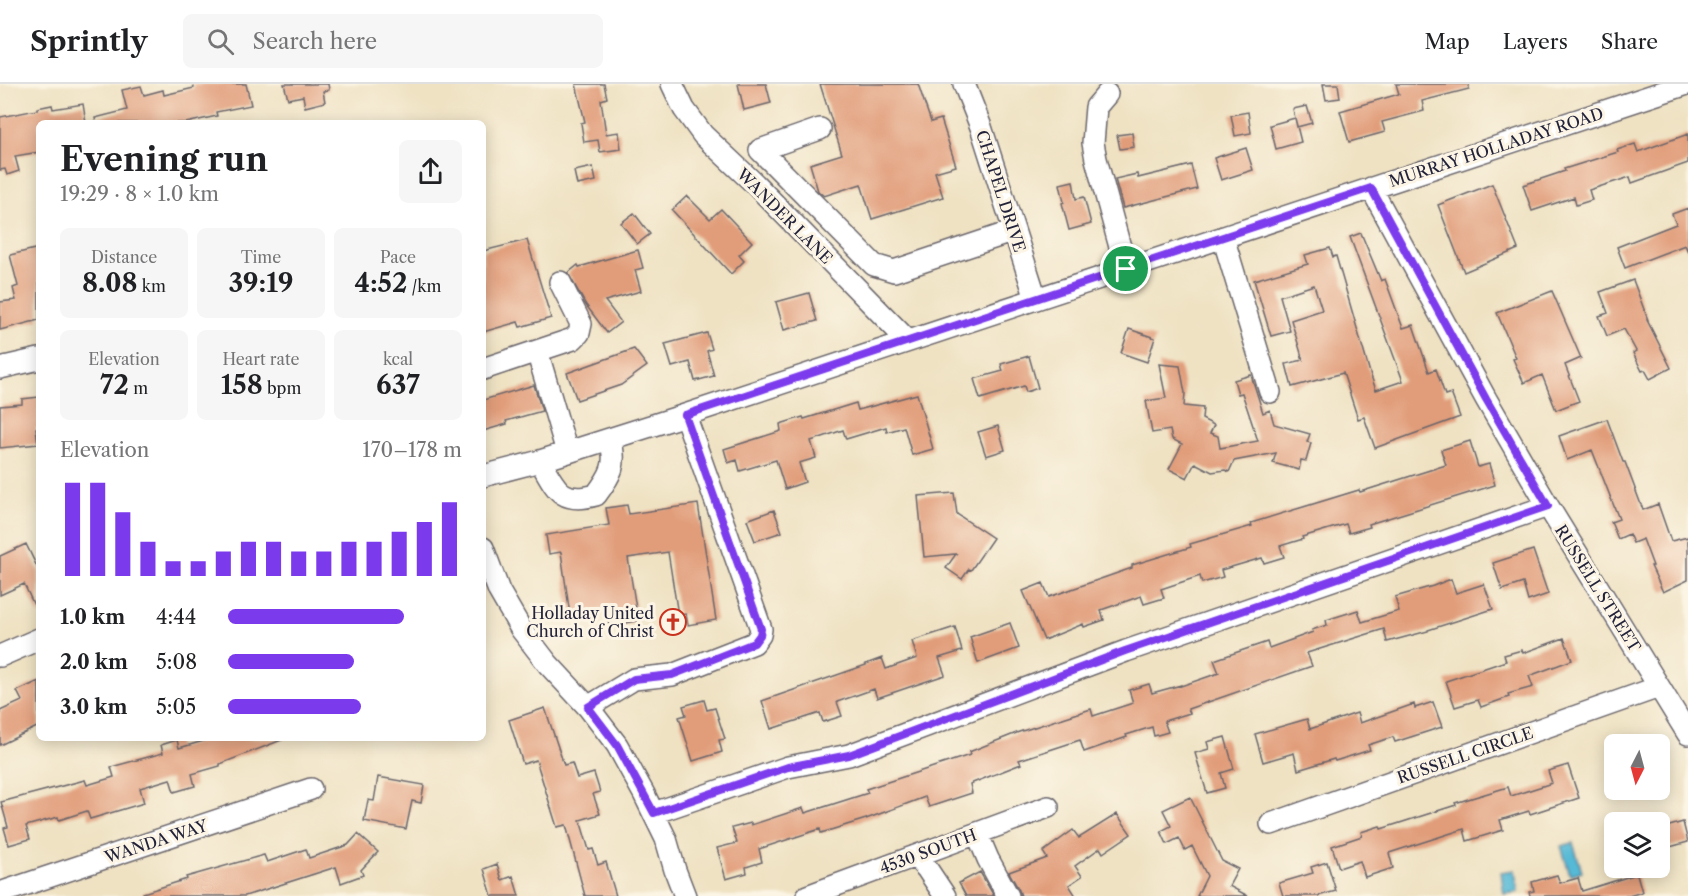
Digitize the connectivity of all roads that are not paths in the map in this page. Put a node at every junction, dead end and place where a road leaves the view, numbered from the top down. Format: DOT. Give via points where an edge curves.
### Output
graph roads {
  1 [pos="672,84"];
  2 [pos="964,84"];
  3 [pos="1687,84"];
  4 [pos="1107,94"];
  5 [pos="820,129"];
  6 [pos="1371,188"];
  7 [pos="1014,231"];
  8 [pos="1223,237"];
  9 [pos="1126,269"];
  10 [pos="560,282"];
  11 [pos="1036,299"];
  12 [pos="908,341"];
  13 [pos="537,351"];
  14 [pos="36,360"];
  15 [pos="0,368"];
  16 [pos="486,368"];
  17 [pos="1270,392"];
  18 [pos="685,415"];
  19 [pos="610,439"];
  20 [pos="567,452"];
  21 [pos="540,461"];
  22 [pos="486,475"];
  23 [pos="1548,506"];
  24 [pos="486,556"];
  25 [pos="36,640"];
  26 [pos="0,656"];
  27 [pos="1659,687"];
  28 [pos="603,698"];
  29 [pos="1688,734"];
  30 [pos="312,789"];
  31 [pos="1048,807"];
  32 [pos="654,813"];
  33 [pos="1271,824"];
  34 [pos="977,833"];
  35 [pos="915,856"];
  36 [pos="0,892"];
  37 [pos="685,896"];
  38 [pos="807,896"];
  39 [pos="945,896"];
  40 [pos="1008,896"];
  1 -- 12 [label="street, WANDER LANE" via="703,135"];
  2 -- 7 [label="street, CHAPEL DRIVE"];
  3 -- 6 [label="street, MURRAY HOLLADAY ROAD"];
  4 -- 9 [label="street" via="1096,107 1093,143"];
  5 -- 7 [label="street" via="760,150 874,265 894,271"];
  6 -- 8 [label="street, MURRAY HOLLADAY ROAD"];
  6 -- 23 [label="street, RUSSELL STREET"];
  7 -- 11 [label="street, CHAPEL DRIVE"];
  8 -- 9 [label="street, MURRAY HOLLADAY ROAD"];
  8 -- 17 [label="street"];
  9 -- 11 [label="street, MURRAY HOLLADAY ROAD"];
  10 -- 13 [label="street" via="581,324 579,333 573,339"];
  11 -- 12 [label="street, MURRAY HOLLADAY ROAD"];
  12 -- 18 [label="street, MURRAY HOLLADAY ROAD"];
  13 -- 16 [label="street"];
  13 -- 20 [label="street"];
  14 -- 15 [label="street"];
  18 -- 19 [label="street, MURRAY HOLLADAY ROAD"];
  18 -- 28 [label="street" via="760,635 754,643 672,675 634,679"];
  19 -- 20 [label="street, MURRAY HOLLADAY ROAD"];
  19 -- 21 [label="street" via="615,452 614,466 596,495 582,499 567,497 556,488"];
  20 -- 21 [label="street, MURRAY HOLLADAY ROAD"];
  21 -- 22 [label="street, MURRAY HOLLADAY ROAD"];
  23 -- 27 [label="street, RUSSELL STREET"];
  23 -- 32 [label="street" via="1125,651 849,755 788,767"];
  24 -- 28 [label="street" via="499,591 548,664"];
  25 -- 26 [label="street"];
  27 -- 29 [label="street, RUSSELL STREET"];
  27 -- 33 [label="street, RUSSELL CIRCLE"];
  28 -- 32 [label="street" via="617,745"];
  30 -- 36 [label="street, WANDA WAY"];
  31 -- 34 [label="street, 4530 SOUTH"];
  32 -- 37 [label="street"];
  34 -- 35 [label="street, 4530 SOUTH"];
  34 -- 40 [label="street"];
  35 -- 38 [label="street, 4530 SOUTH"];
  35 -- 39 [label="street"];
}
